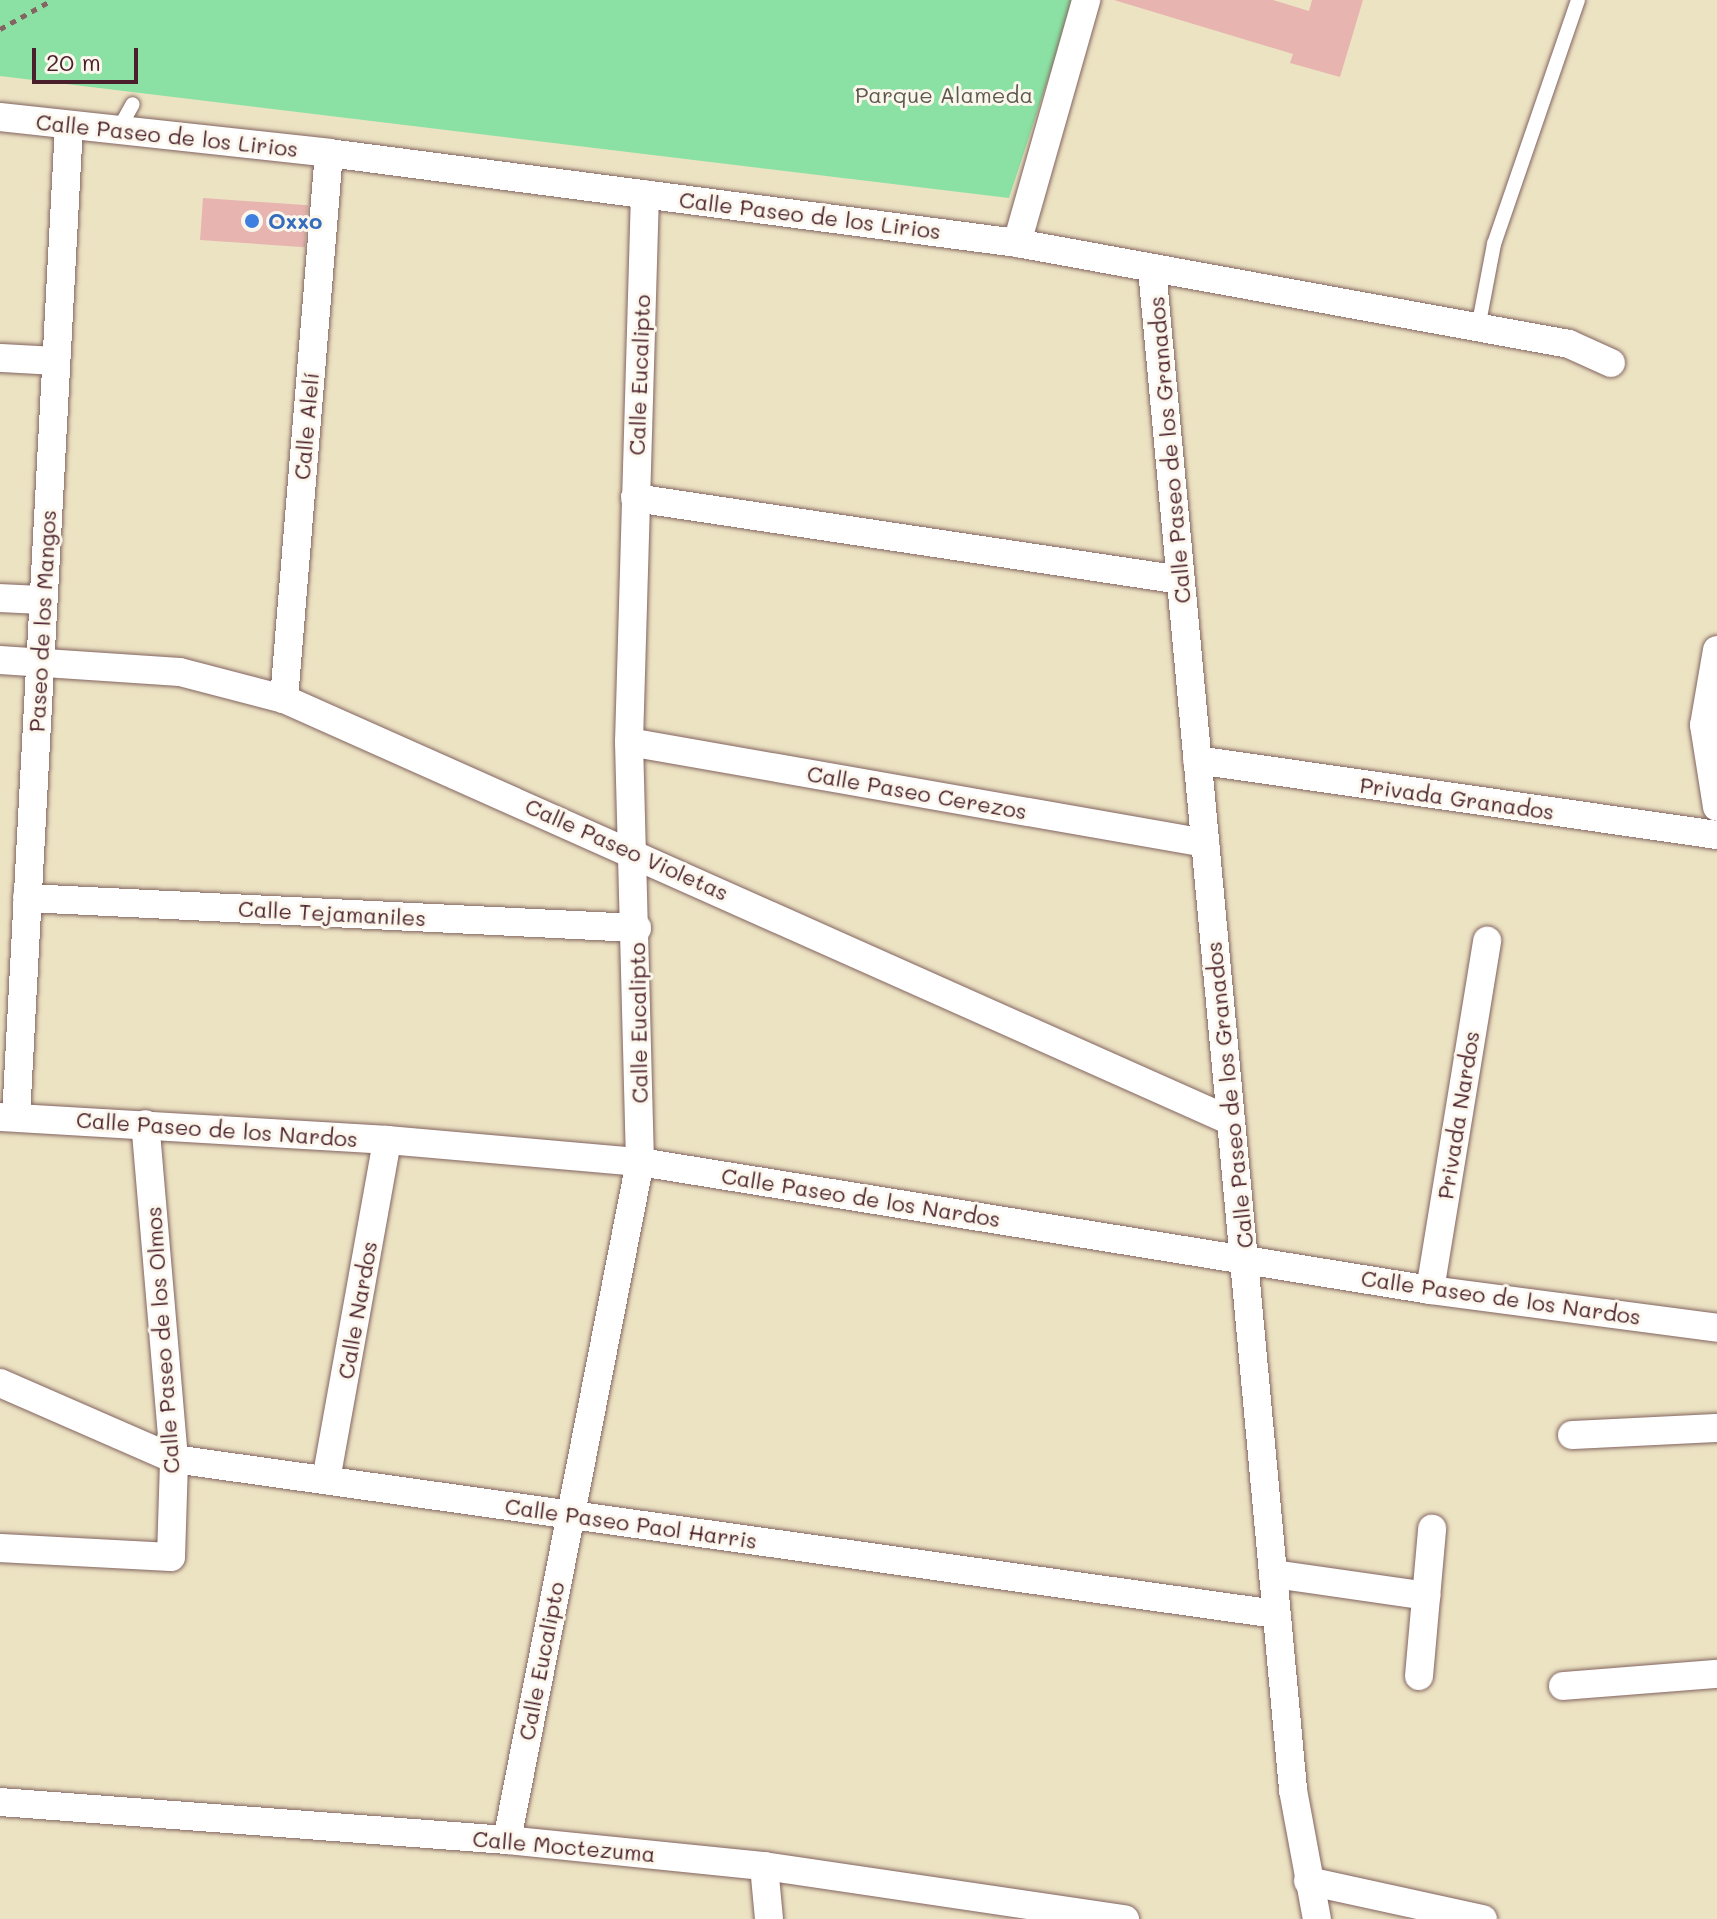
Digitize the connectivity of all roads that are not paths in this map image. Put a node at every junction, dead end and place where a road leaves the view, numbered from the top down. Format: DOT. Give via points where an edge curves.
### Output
graph roads {
  1 [pos="1086,0"];
  2 [pos="1578,0"];
  3 [pos="0,117"];
  4 [pos="69,125"];
  5 [pos="329,153"];
  6 [pos="645,194"];
  7 [pos="1017,243"];
  8 [pos="1152,269"];
  9 [pos="1478,328"];
  10 [pos="0,358"];
  11 [pos="56,361"];
  12 [pos="1611,363"];
  13 [pos="635,498"];
  14 [pos="1181,580"];
  15 [pos="0,598"];
  16 [pos="43,600"];
  17 [pos="1717,650"];
  18 [pos="0,660"];
  19 [pos="40,661"];
  20 [pos="284,699"];
  21 [pos="629,742"];
  22 [pos="1197,760"];
  23 [pos="1717,807"];
  24 [pos="1717,835"];
  25 [pos="1205,843"];
  26 [pos="634,851"];
  27 [pos="27,898"];
  28 [pos="637,928"];
  29 [pos="1487,941"];
  30 [pos="8,1117"];
  31 [pos="1231,1121"];
  32 [pos="145,1124"];
  33 [pos="387,1140"];
  34 [pos="640,1162"];
  35 [pos="1245,1257"];
  36 [pos="1430,1290"];
  37 [pos="1717,1328"];
  38 [pos="0,1383"];
  39 [pos="1717,1428"];
  40 [pos="1572,1435"];
  41 [pos="174,1459"];
  42 [pos="326,1480"];
  43 [pos="569,1514"];
  44 [pos="1432,1529"];
  45 [pos="0,1548"];
  46 [pos="1274,1574"];
  47 [pos="1426,1596"];
  48 [pos="1276,1614"];
  49 [pos="1717,1674"];
  50 [pos="1419,1676"];
  51 [pos="1563,1686"];
  52 [pos="0,1802"];
  53 [pos="507,1840"];
  54 [pos="764,1866"];
  55 [pos="1308,1881"];
  56 [pos="769,1919"];
  57 [pos="1125,1919"];
  58 [pos="1317,1919"];
  59 [pos="1483,1919"];
  1 -- 7 [label="street"];
  2 -- 9 [label="lane" via="1494,244"];
  3 -- 4 [label="street, Calle Paseo de los Lirios"];
  4 -- 5 [label="street, Calle Paseo de los Lirios" via="127,116"];
  4 -- 11 [label="street, Paseo de los Mangos"];
  5 -- 6 [label="street, Calle Paseo de los Lirios"];
  5 -- 20 [label="street, Calle Alelí"];
  6 -- 7 [label="street, Calle Paseo de los Lirios"];
  6 -- 13 [label="street, Calle Eucalipto"];
  7 -- 8 [label="street, Calle Paseo de los Lirios"];
  8 -- 9 [label="street, Calle Paseo de los Lirios"];
  8 -- 14 [label="street, Calle Paseo de los Granados"];
  9 -- 12 [label="street, Calle Paseo de los Lirios" via="1569,344"];
  10 -- 11 [label="street"];
  11 -- 16 [label="street, Paseo de los Mangos"];
  13 -- 14 [label="street"];
  13 -- 21 [label="street, Calle Eucalipto"];
  14 -- 22 [label="street, Calle Paseo de los Granados"];
  15 -- 16 [label="street"];
  16 -- 19 [label="street, Paseo de los Mangos"];
  17 -- 23 [label="street" via="1704,725"];
  18 -- 19 [label="street, Calle Paseo Violetas"];
  19 -- 20 [label="street, Calle Paseo Violetas" via="180,672"];
  19 -- 27 [label="street, Paseo de los Mangos"];
  20 -- 26 [label="street, Calle Paseo Violetas"];
  21 -- 25 [label="street, Calle Paseo Cerezos"];
  21 -- 26 [label="street, Calle Eucalipto"];
  22 -- 24 [label="street, Privada Granados"];
  22 -- 25 [label="street, Calle Paseo de los Granados"];
  25 -- 31 [label="street, Calle Paseo de los Granados"];
  26 -- 28 [label="street, Calle Eucalipto"];
  26 -- 31 [label="street, Calle Paseo Violetas"];
  27 -- 28 [label="street, Calle Tejamaniles"];
  27 -- 30 [label="street, Paseo de los Mangos"];
  28 -- 34 [label="street, Calle Eucalipto"];
  29 -- 36 [label="street, Privada Nardos"];
  30 -- 32 [label="street, Calle Paseo de los Nardos"];
  31 -- 35 [label="street, Calle Paseo de los Granados"];
  32 -- 33 [label="street, Calle Paseo de los Nardos"];
  32 -- 41 [label="street, Calle Paseo de los Olmos"];
  33 -- 34 [label="street, Calle Paseo de los Nardos"];
  33 -- 42 [label="street, Calle Nardos"];
  34 -- 35 [label="street, Calle Paseo de los Nardos"];
  34 -- 43 [label="street, Calle Eucalipto"];
  35 -- 36 [label="street, Calle Paseo de los Nardos"];
  35 -- 46 [label="street, Calle Paseo de los Granados"];
  36 -- 37 [label="street, Calle Paseo de los Nardos"];
  38 -- 41 [label="street, Calle Paseo Paol Harris"];
  39 -- 40 [label="street"];
  41 -- 42 [label="street, Calle Paseo Paol Harris"];
  41 -- 45 [label="street, Calle Paseo de los Olmos" via="171,1557"];
  42 -- 43 [label="street, Calle Paseo Paol Harris"];
  43 -- 48 [label="street, Calle Paseo Paol Harris"];
  43 -- 53 [label="street, Calle Eucalipto"];
  44 -- 47 [label="street"];
  46 -- 47 [label="street"];
  46 -- 48 [label="street, Calle Paseo de los Granados"];
  47 -- 50 [label="street"];
  48 -- 55 [label="street, Calle Paseo de los Granados" via="1293,1790"];
  49 -- 51 [label="street"];
  52 -- 53 [label="street, Calle Moctezuma"];
  53 -- 54 [label="street, Calle Moctezuma"];
  54 -- 56 [label="street"];
  54 -- 57 [label="street, Calle Moctezuma"];
  55 -- 58 [label="street, Calle Paseo de los Granados"];
  55 -- 59 [label="street"];
}
